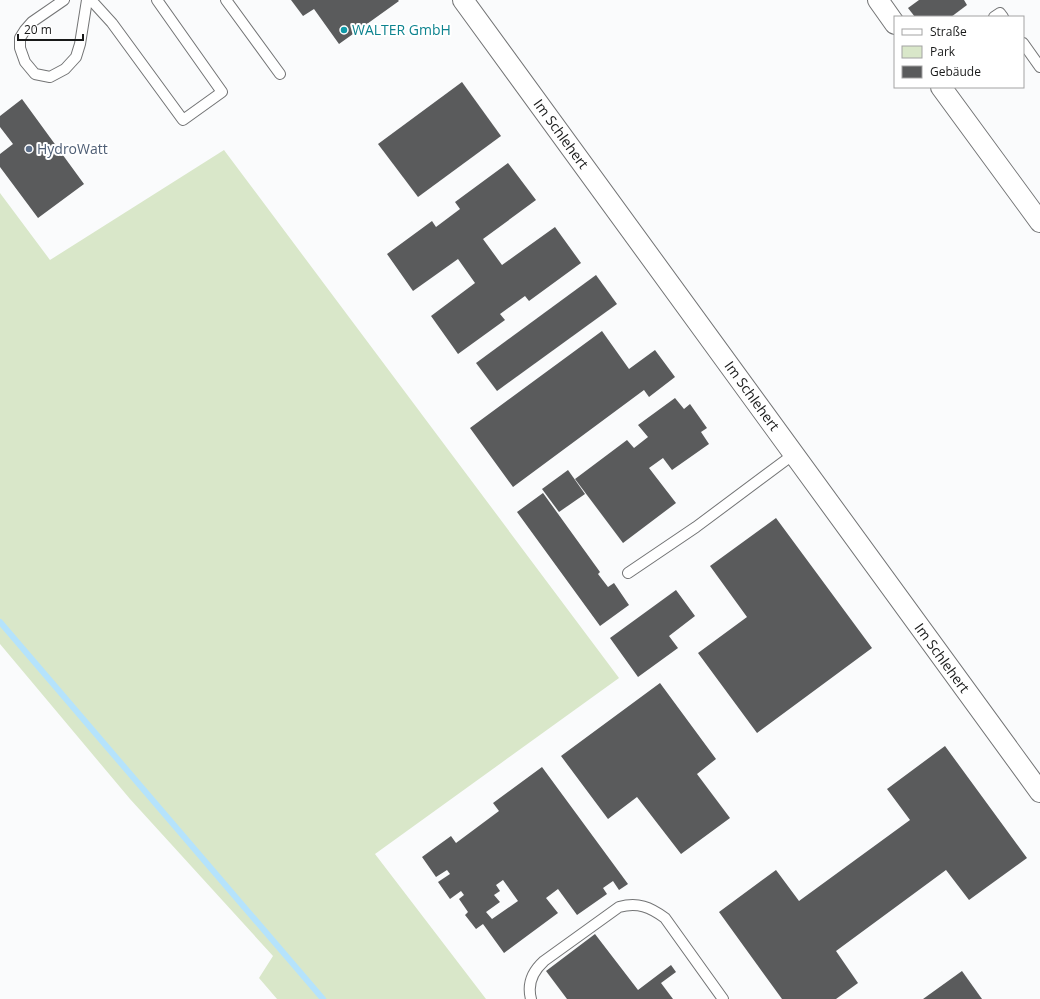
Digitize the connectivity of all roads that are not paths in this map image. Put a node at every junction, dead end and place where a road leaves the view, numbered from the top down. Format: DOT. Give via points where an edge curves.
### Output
graph roads {
  1 [pos="64,0"];
  2 [pos="87,0"];
  3 [pos="91,0"];
  4 [pos="158,0"];
  5 [pos="226,0"];
  6 [pos="463,0"];
  7 [pos="878,0"];
  8 [pos="995,16"];
  9 [pos="1003,16"];
  10 [pos="894,23"];
  11 [pos="1024,45"];
  12 [pos="1040,66"];
  13 [pos="280,74"];
  14 [pos="942,88"];
  15 [pos="1040,222"];
  16 [pos="794,454"];
  17 [pos="628,573"];
  18 [pos="1040,792"];
  19 [pos="531,999"];
  20 [pos="723,999"];
  1 -- 2 [label="lane" via="32,22 20,38 20,48 25,62 34,74 50,77 65,69 76,56"];
  3 -- 4 [label="lane" via="112,23 183,120 222,92"];
  5 -- 13 [label="lane"];
  6 -- 16 [label="street, Im Schlehert"];
  7 -- 10 [label="street"];
  8 -- 9 [label="lane" via="1000,12"];
  11 -- 12 [label="lane"];
  14 -- 15 [label="street"];
  16 -- 17 [label="lane" via="696,527"];
  16 -- 18 [label="street, Im Schlehert"];
  19 -- 20 [label="lane" via="529,984 537,968 544,961 619,907 630,904 642,905 665,918"];
}
